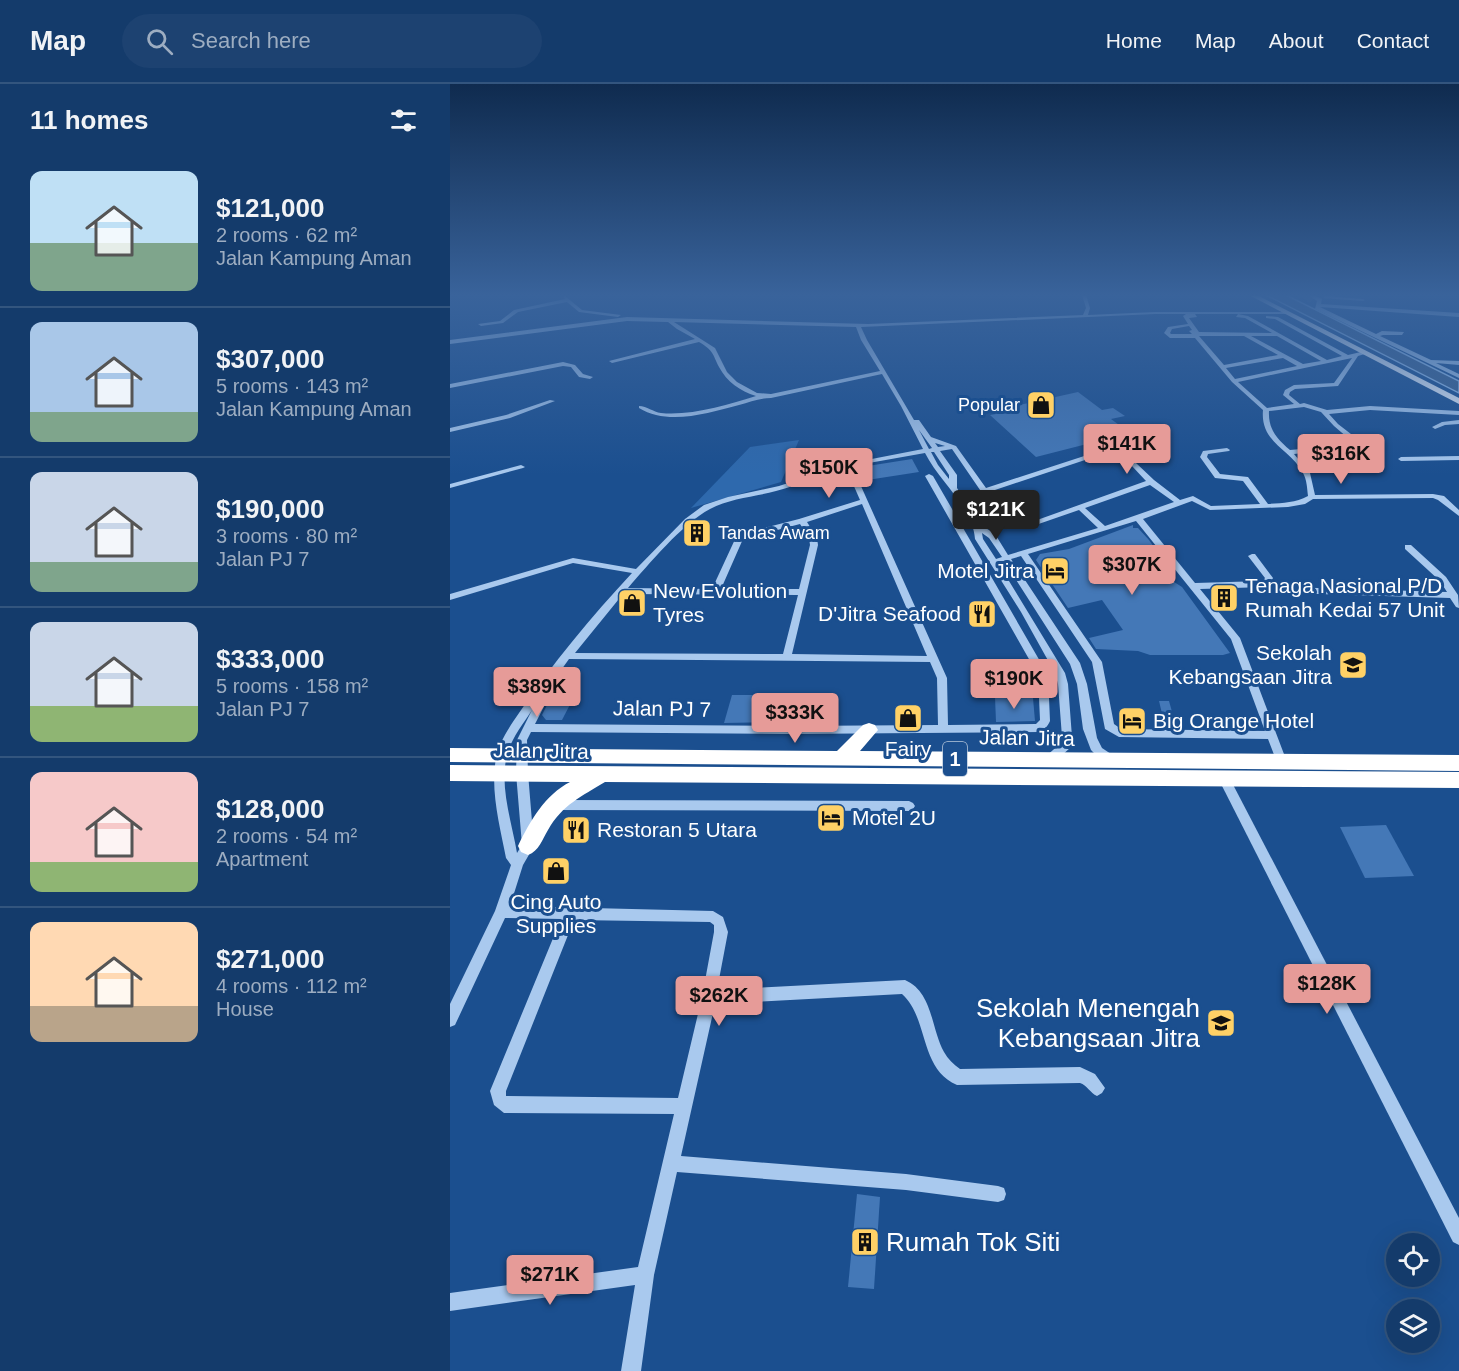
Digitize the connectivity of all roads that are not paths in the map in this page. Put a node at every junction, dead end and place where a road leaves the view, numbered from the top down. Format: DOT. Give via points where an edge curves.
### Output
graph roads {
  1 [pos="632,355"];
  2 [pos="716,355"];
  3 [pos="874,355"];
  4 [pos="1214,355"];
  5 [pos="1315,355"];
  6 [pos="1343,355"];
  7 [pos="1356,355"];
  8 [pos="1369,355"];
  9 [pos="1415,355"];
  10 [pos="1283,356"];
  11 [pos="1347,357"];
  12 [pos="612,361"];
  13 [pos="1325,361"];
  14 [pos="1427,361"];
  15 [pos="1459,363"];
  16 [pos="1302,366"];
  17 [pos="1224,367"];
  18 [pos="884,372"];
  19 [pos="1459,376"];
  20 [pos="590,377"];
  21 [pos="1234,381"];
  22 [pos="450,386"];
  23 [pos="761,397"];
  24 [pos="552,401"];
  25 [pos="1459,401"];
  26 [pos="1298,405"];
  27 [pos="904,406"];
  28 [pos="641,407"];
  29 [pos="1266,410"];
  30 [pos="1323,411"];
  31 [pos="1459,413"];
  32 [pos="1459,422"];
  33 [pos="1435,427"];
  34 [pos="450,430"];
  35 [pos="931,439"];
  36 [pos="954,447"];
  37 [pos="936,450"];
  38 [pos="1227,450"];
  39 [pos="926,452"];
  40 [pos="1289,452"];
  41 [pos="1459,458"];
  42 [pos="1401,459"];
  43 [pos="945,464"];
  44 [pos="848,465"];
  45 [pos="520,467"];
  46 [pos="929,476"];
  47 [pos="1151,482"];
  48 [pos="450,486"];
  49 [pos="953,488"];
  50 [pos="984,491"];
  51 [pos="1312,497"];
  52 [pos="864,501"];
  53 [pos="1178,502"];
  54 [pos="1266,506"];
  55 [pos="1080,507"];
  56 [pos="1459,514"];
  57 [pos="1138,518"];
  58 [pos="802,521"];
  59 [pos="978,526"];
  60 [pos="1104,529"];
  61 [pos="1408,547"];
  62 [pos="1024,554"];
  63 [pos="1252,556"];
  64 [pos="1008,560"];
  65 [pos="994,562"];
  66 [pos="638,572"];
  67 [pos="1192,586"];
  68 [pos="1285,590"];
  69 [pos="621,591"];
  70 [pos="715,592"];
  71 [pos="801,592"];
  72 [pos="1454,595"];
  73 [pos="450,597"];
  74 [pos="1459,605"];
  75 [pos="569,656"];
  76 [pos="787,657"];
  77 [pos="934,659"];
  78 [pos="556,672"];
  79 [pos="527,728"];
  80 [pos="943,729"];
  81 [pos="869,730"];
  82 [pos="1271,735"];
  83 [pos="450,755"];
  84 [pos="841,758"];
  85 [pos="1049,760"];
  86 [pos="1114,761"];
  87 [pos="1282,762"];
  88 [pos="1459,763"];
  89 [pos="501,764"];
  90 [pos="522,764"];
  91 [pos="450,772"];
  92 [pos="605,774"];
  93 [pos="1224,778"];
  94 [pos="1459,780"];
  95 [pos="554,805"];
  96 [pos="909,806"];
  97 [pos="523,855"];
  98 [pos="501,912"];
  99 [pos="570,913"];
  100 [pos="709,997"];
  101 [pos="450,1020"];
  102 [pos="1097,1088"];
  103 [pos="682,1106"];
  104 [pos="670,1162"];
  105 [pos="998,1194"];
  106 [pos="1459,1236"];
  107 [pos="645,1275"];
  108 [pos="450,1302"];
  109 [pos="632,1371"];
  1 -- 12 [label="street"];
  2 -- 23 [label="street" via="730,377 745,391"];
  3 -- 18 [label="street"];
  4 -- 17 [label="street"];
  5 -- 13 [label="street"];
  6 -- 11 [label="street"];
  7 -- 11 [label="street"];
  7 -- 26 [label="street" via="1336,385 1294,387 1287,391 1286,395"];
  8 -- 25 [label="main road"];
  9 -- 14 [label="street"];
  10 -- 16 [label="street"];
  10 -- 17 [label="street"];
  11 -- 13 [label="street"];
  13 -- 16 [label="street"];
  14 -- 15 [label="street"];
  14 -- 19 [label="street"];
  16 -- 21 [label="street"];
  17 -- 21 [label="street"];
  18 -- 23 [label="street"];
  18 -- 27 [label="street"];
  20 -- 22 [label="street" via="562,364"];
  21 -- 29 [label="street"];
  23 -- 28 [label="street" via="668,415 657,415"];
  24 -- 34 [label="street" via="508,417"];
  26 -- 29 [label="street"];
  26 -- 30 [label="street"];
  27 -- 35 [label="street"];
  27 -- 39 [label="street"];
  29 -- 40 [label="street" via="1269,432"];
  30 -- 31 [label="street" via="1370,408"];
  30 -- 40 [label="street" via="1359,446"];
  32 -- 33 [label="street"];
  35 -- 36 [label="street"];
  35 -- 37 [label="street"];
  36 -- 37 [label="street"];
  36 -- 43 [label="street"];
  36 -- 50 [label="street"];
  37 -- 39 [label="street"];
  37 -- 43 [label="street"];
  38 -- 54 [label="street" via="1204,452 1203,457 1218,476 1245,479"];
  39 -- 44 [label="street"];
  39 -- 49 [label="street"];
  40 -- 51 [label="street" via="1305,470"];
  41 -- 42 [label="street"];
  43 -- 49 [label="street" via="953,475"];
  44 -- 52 [label="street"];
  44 -- 66 [label="street" via="706,507"];
  45 -- 48 [label="street"];
  46 -- 80 [label="street, Jalan PJ 7" via="1043,675 1045,721 1039,728"];
  47 -- 50 [label="street" via="1121,446"];
  47 -- 53 [label="street"];
  47 -- 55 [label="street"];
  49 -- 59 [label="street"];
  50 -- 55 [label="street" via="1007,523 1017,526"];
  51 -- 54 [label="street"];
  51 -- 56 [label="street" via="1436,496"];
  52 -- 58 [label="street"];
  52 -- 77 [label="street"];
  53 -- 54 [label="street" via="1194,498 1210,508"];
  53 -- 57 [label="street"];
  55 -- 60 [label="street"];
  57 -- 60 [label="street"];
  57 -- 67 [label="street"];
  58 -- 70 [label="street" via="738,538"];
  58 -- 71 [label="street" via="814,545"];
  59 -- 64 [label="street" via="992,536"];
  59 -- 65 [label="street" via="979,539"];
  60 -- 62 [label="street"];
  61 -- 72 [label="street" via="1443,579"];
  62 -- 64 [label="street"];
  62 -- 82 [label="street" via="1097,662 1113,730"];
  63 -- 67 [label="street" via="1269,578 1266,584"];
  64 -- 65 [label="street"];
  64 -- 86 [label="street" via="1075,663 1082,678 1094,745"];
  65 -- 85 [label="street" via="1049,652 1063,684 1066,745"];
  66 -- 69 [label="street"];
  66 -- 73 [label="street" via="573,560"];
  67 -- 82 [label="street" via="1235,638"];
  68 -- 72 [label="street"];
  69 -- 70 [label="street"];
  69 -- 75 [label="street"];
  70 -- 71 [label="street"];
  71 -- 76 [label="street"];
  72 -- 74 [label="street"];
  75 -- 76 [label="street"];
  75 -- 78 [label="street"];
  76 -- 77 [label="street"];
  77 -- 80 [label="street" via="944,684"];
  78 -- 79 [label="street"];
  78 -- 89 [label="street" via="505,742"];
  79 -- 81 [label="street, Jalan PJ 7"];
  79 -- 90 [label="street" via="522,740"];
  80 -- 81 [label="street, Jalan PJ 7"];
  81 -- 84 [label="highway"];
  82 -- 87 [label="street"];
  83 -- 89 [label="highway, Jalan Jitra / 1"];
  84 -- 85 [label="highway, Jalan Jitra / 1"];
  84 -- 90 [label="highway, Jalan Jitra / 1"];
  85 -- 86 [label="highway, Jalan Jitra / 1"];
  86 -- 87 [label="highway, Jalan Jitra / 1"];
  87 -- 88 [label="highway, Jalan Jitra / 1"];
  89 -- 90 [label="highway, Jalan Jitra / 1"];
  89 -- 91 [label="highway, Jalan Jitra / 1"];
  89 -- 97 [label="street" via="512,858"];
  90 -- 92 [label="highway, Jalan Jitra / 1"];
  90 -- 97 [label="street"];
  92 -- 93 [label="highway, Jalan Jitra / 1"];
  92 -- 95 [label="highway" via="567,792"];
  93 -- 94 [label="highway, Jalan Jitra / 1"];
  93 -- 106 [label="street"];
  95 -- 96 [label="street"];
  95 -- 97 [label="highway"];
  97 -- 98 [label="street"];
  98 -- 99 [label="street"];
  98 -- 101 [label="street"];
  99 -- 100 [label="street" via="717,918 721,932"];
  99 -- 103 [label="street" via="498,1091 499,1100 504,1105"];
  100 -- 102 [label="street" via="905,987 920,1002 940,1060 957,1077 1080,1075"];
  100 -- 103 [label="street"];
  103 -- 104 [label="street"];
  104 -- 105 [label="street" via="906,1182"];
  104 -- 107 [label="street"];
  107 -- 108 [label="street"];
  107 -- 109 [label="street"];
}
